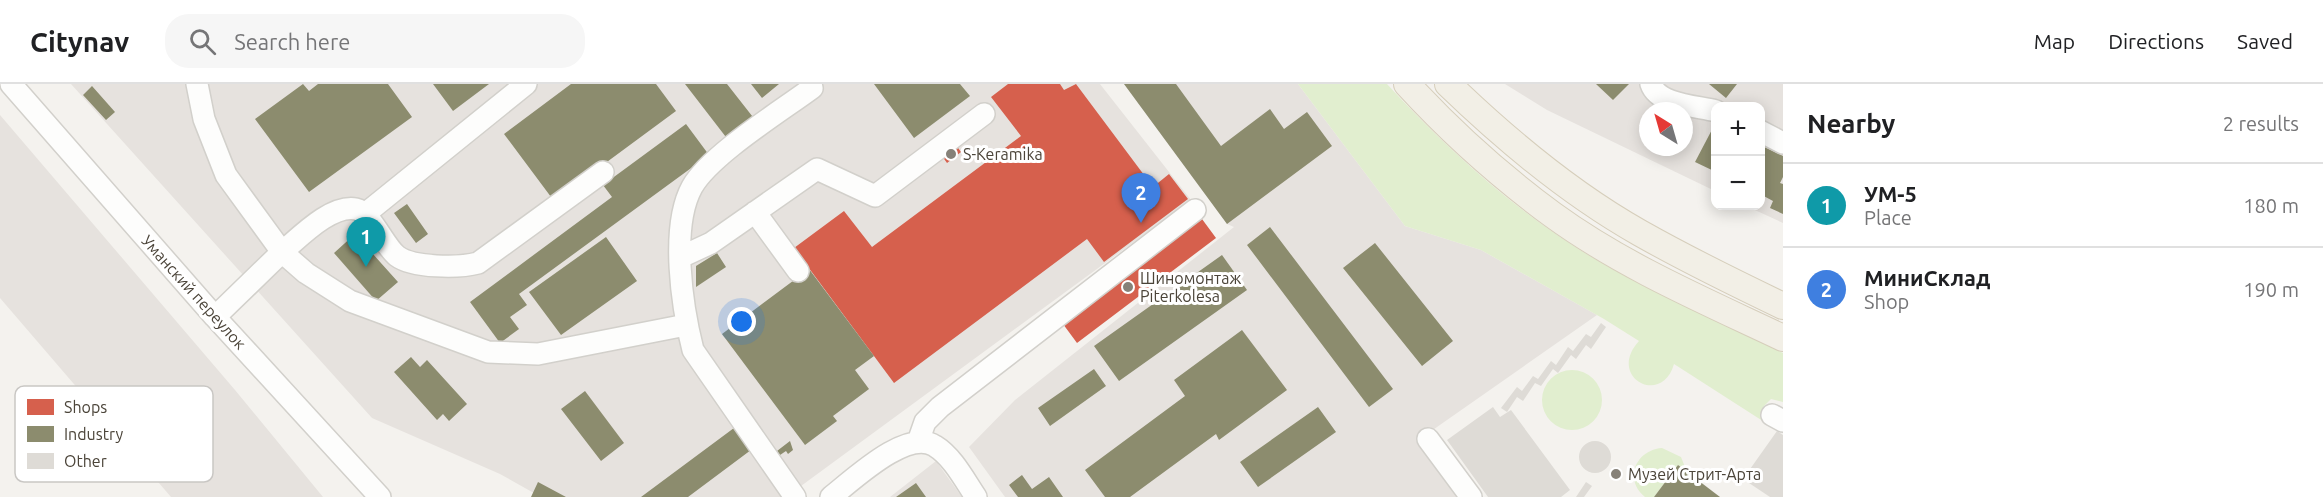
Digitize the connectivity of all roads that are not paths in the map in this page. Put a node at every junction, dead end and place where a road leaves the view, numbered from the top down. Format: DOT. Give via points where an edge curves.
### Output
graph roads {
  1 [pos="11,84"];
  2 [pos="197,84"];
  3 [pos="526,84"];
  4 [pos="811,84"];
  5 [pos="1407,84"];
  6 [pos="1448,84"];
  7 [pos="1651,84"];
  8 [pos="1711,110"];
  9 [pos="984,114"];
  10 [pos="1765,133"];
  11 [pos="1783,143"];
  12 [pos="603,172"];
  13 [pos="1195,210"];
  14 [pos="755,212"];
  15 [pos="365,214"];
  16 [pos="282,252"];
  17 [pos="681,257"];
  18 [pos="798,271"];
  19 [pos="1783,306"];
  20 [pos="215,317"];
  21 [pos="686,325"];
  22 [pos="1783,338"];
  23 [pos="1428,439"];
  24 [pos="918,442"];
  25 [pos="380,497"];
  26 [pos="795,497"];
  27 [pos="831,497"];
  28 [pos="976,497"];
  29 [pos="1471,497"];
  1 -- 20 [label="street, Уманский переулок"];
  2 -- 16 [label="street" via="204,119 226,175"];
  3 -- 15 [label="street"];
  4 -- 17 [label="street" via="812,88 722,154 692,186 681,216"];
  5 -- 22 [label="main road" via="1482,158 1554,216 1634,264"];
  6 -- 19 [label="main road" via="1567,185 1638,232"];
  7 -- 8 [label="street" via="1653,92 1664,98"];
  9 -- 14 [label="street" via="875,196 817,169"];
  10 -- 11 [label="street"];
  12 -- 15 [label="street" via="478,263 466,266 409,263 396,255"];
  13 -- 24 [label="street" via="940,407 925,422"];
  14 -- 17 [label="street" via="711,243"];
  14 -- 18 [label="street"];
  15 -- 16 [label="street" via="356,209 338,211"];
  16 -- 20 [label="street"];
  16 -- 21 [label="street" via="306,273 350,301 488,352 538,354"];
  17 -- 21 [label="street"];
  20 -- 25 [label="street, Уманский переулок"];
  21 -- 26 [label="street" via="693,350"];
  23 -- 29 [label="street"];
  24 -- 27 [label="street" via="880,459"];
  24 -- 28 [label="street" via="934,445 948,458"];
}
